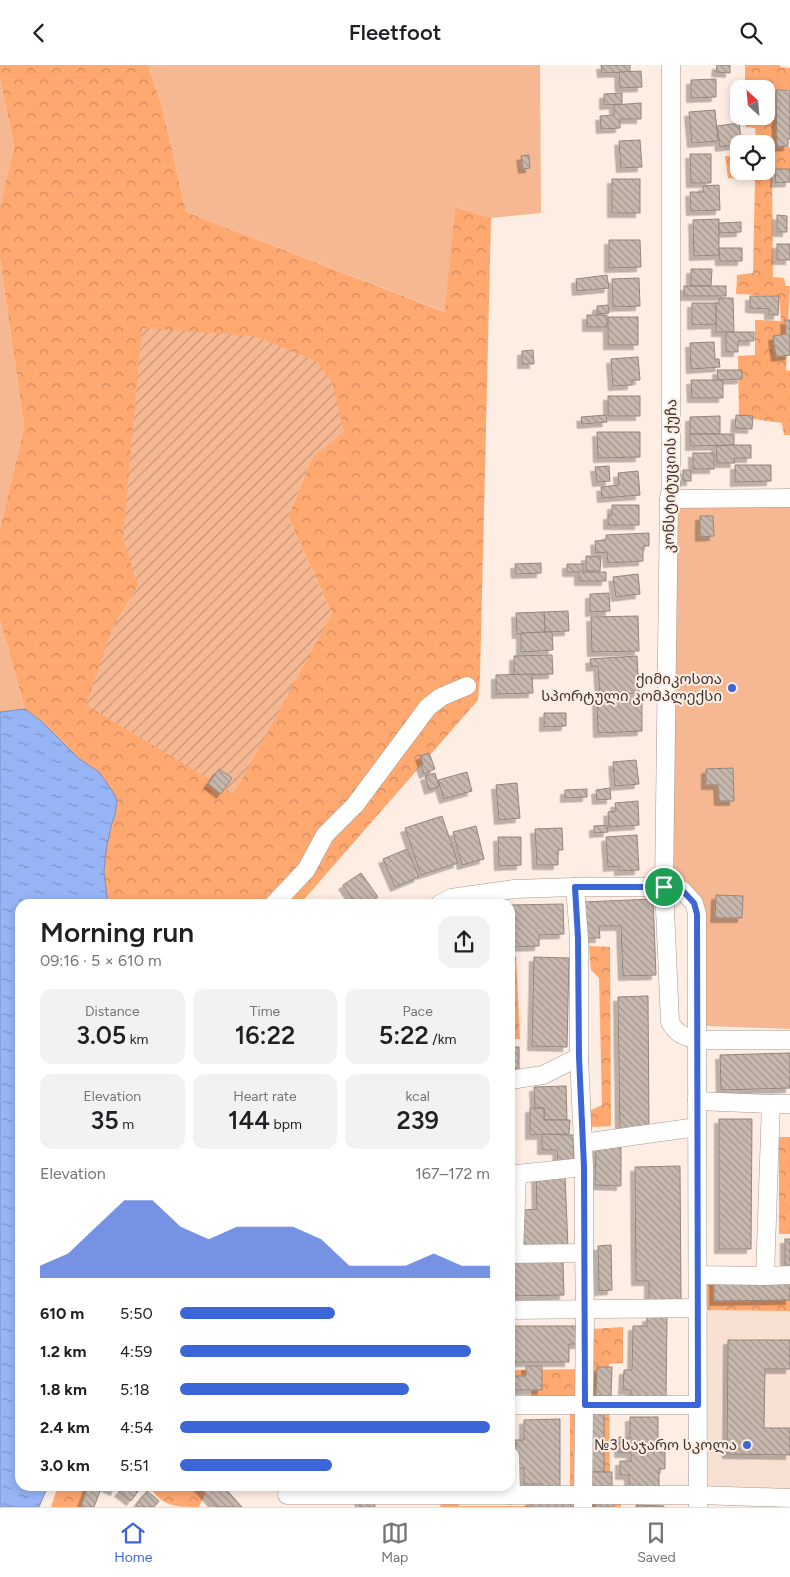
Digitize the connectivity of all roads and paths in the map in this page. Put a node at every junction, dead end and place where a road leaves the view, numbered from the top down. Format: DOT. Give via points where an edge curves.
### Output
graph roads {
  1 [pos="671,65"];
  2 [pos="790,498"];
  3 [pos="669,499"];
  4 [pos="466,686"];
  5 [pos="575,887"];
  6 [pos="664,887"];
  7 [pos="279,899"];
  8 [pos="451,899"];
  9 [pos="697,1040"];
  10 [pos="790,1040"];
  11 [pos="579,1057"];
  12 [pos="515,1079"];
  13 [pos="697,1101"];
  14 [pos="771,1104"];
  15 [pos="790,1104"];
  16 [pos="698,1127"];
  17 [pos="583,1143"];
  18 [pos="584,1167"];
  19 [pos="515,1168"];
  20 [pos="515,1253"];
  21 [pos="584,1253"];
  22 [pos="698,1275"];
  23 [pos="790,1275"];
  24 [pos="764,1277"];
  25 [pos="698,1308"];
  26 [pos="585,1309"];
  27 [pos="515,1310"];
  28 [pos="515,1405"];
  29 [pos="585,1405"];
  30 [pos="698,1405"];
  31 [pos="360,1491"];
  32 [pos="454,1491"];
  33 [pos="511,1491"];
  34 [pos="511,1495"];
  35 [pos="287,1496"];
  36 [pos="790,1498"];
  37 [pos="386,1501"];
  38 [pos="478,1501"];
  39 [pos="583,1501"];
  40 [pos="698,1501"];
  1 -- 3 [label="street, კონსტიტუციის ქუჩა"];
  2 -- 3 [label="street"];
  3 -- 6 [label="street, კონსტიტუციის ქუჩა"];
  4 -- 7 [label="street" via="428,707 355,805 325,835 306,871"];
  5 -- 6 [label="street"];
  5 -- 8 [label="street" via="514,889"];
  5 -- 11 [label="street"];
  6 -- 9 [label="street, კონსტიტუციის ქუჩა" via="670,1022 674,1030"];
  6 -- 9 [label="street" via="682,890 694,903 697,914"];
  9 -- 10 [label="street"];
  9 -- 13 [label="street"];
  11 -- 12 [label="street" via="543,1075"];
  11 -- 17 [label="street"];
  13 -- 14 [label="street"];
  13 -- 16 [label="street"];
  14 -- 15 [label="street"];
  14 -- 24 [label="street"];
  16 -- 17 [label="street"];
  16 -- 22 [label="street"];
  17 -- 18 [label="street"];
  18 -- 19 [label="street"];
  18 -- 21 [label="street"];
  20 -- 21 [label="street"];
  21 -- 26 [label="street"];
  22 -- 24 [label="street"];
  22 -- 25 [label="street"];
  23 -- 24 [label="street"];
  25 -- 26 [label="street"];
  25 -- 30 [label="street"];
  26 -- 27 [label="street"];
  26 -- 29 [label="street"];
  28 -- 29 [label="street"];
  29 -- 30 [label="street"];
  29 -- 39 [label="street"];
  30 -- 40 [label="street"];
  31 -- 35 [label="street"];
  31 -- 37 [label="street"];
  32 -- 37 [label="street"];
  32 -- 38 [label="street"];
  33 -- 34 [label="street"];
  34 -- 38 [label="street"];
  34 -- 39 [label="street"];
  36 -- 40 [label="street"];
  39 -- 40 [label="street"];
}
